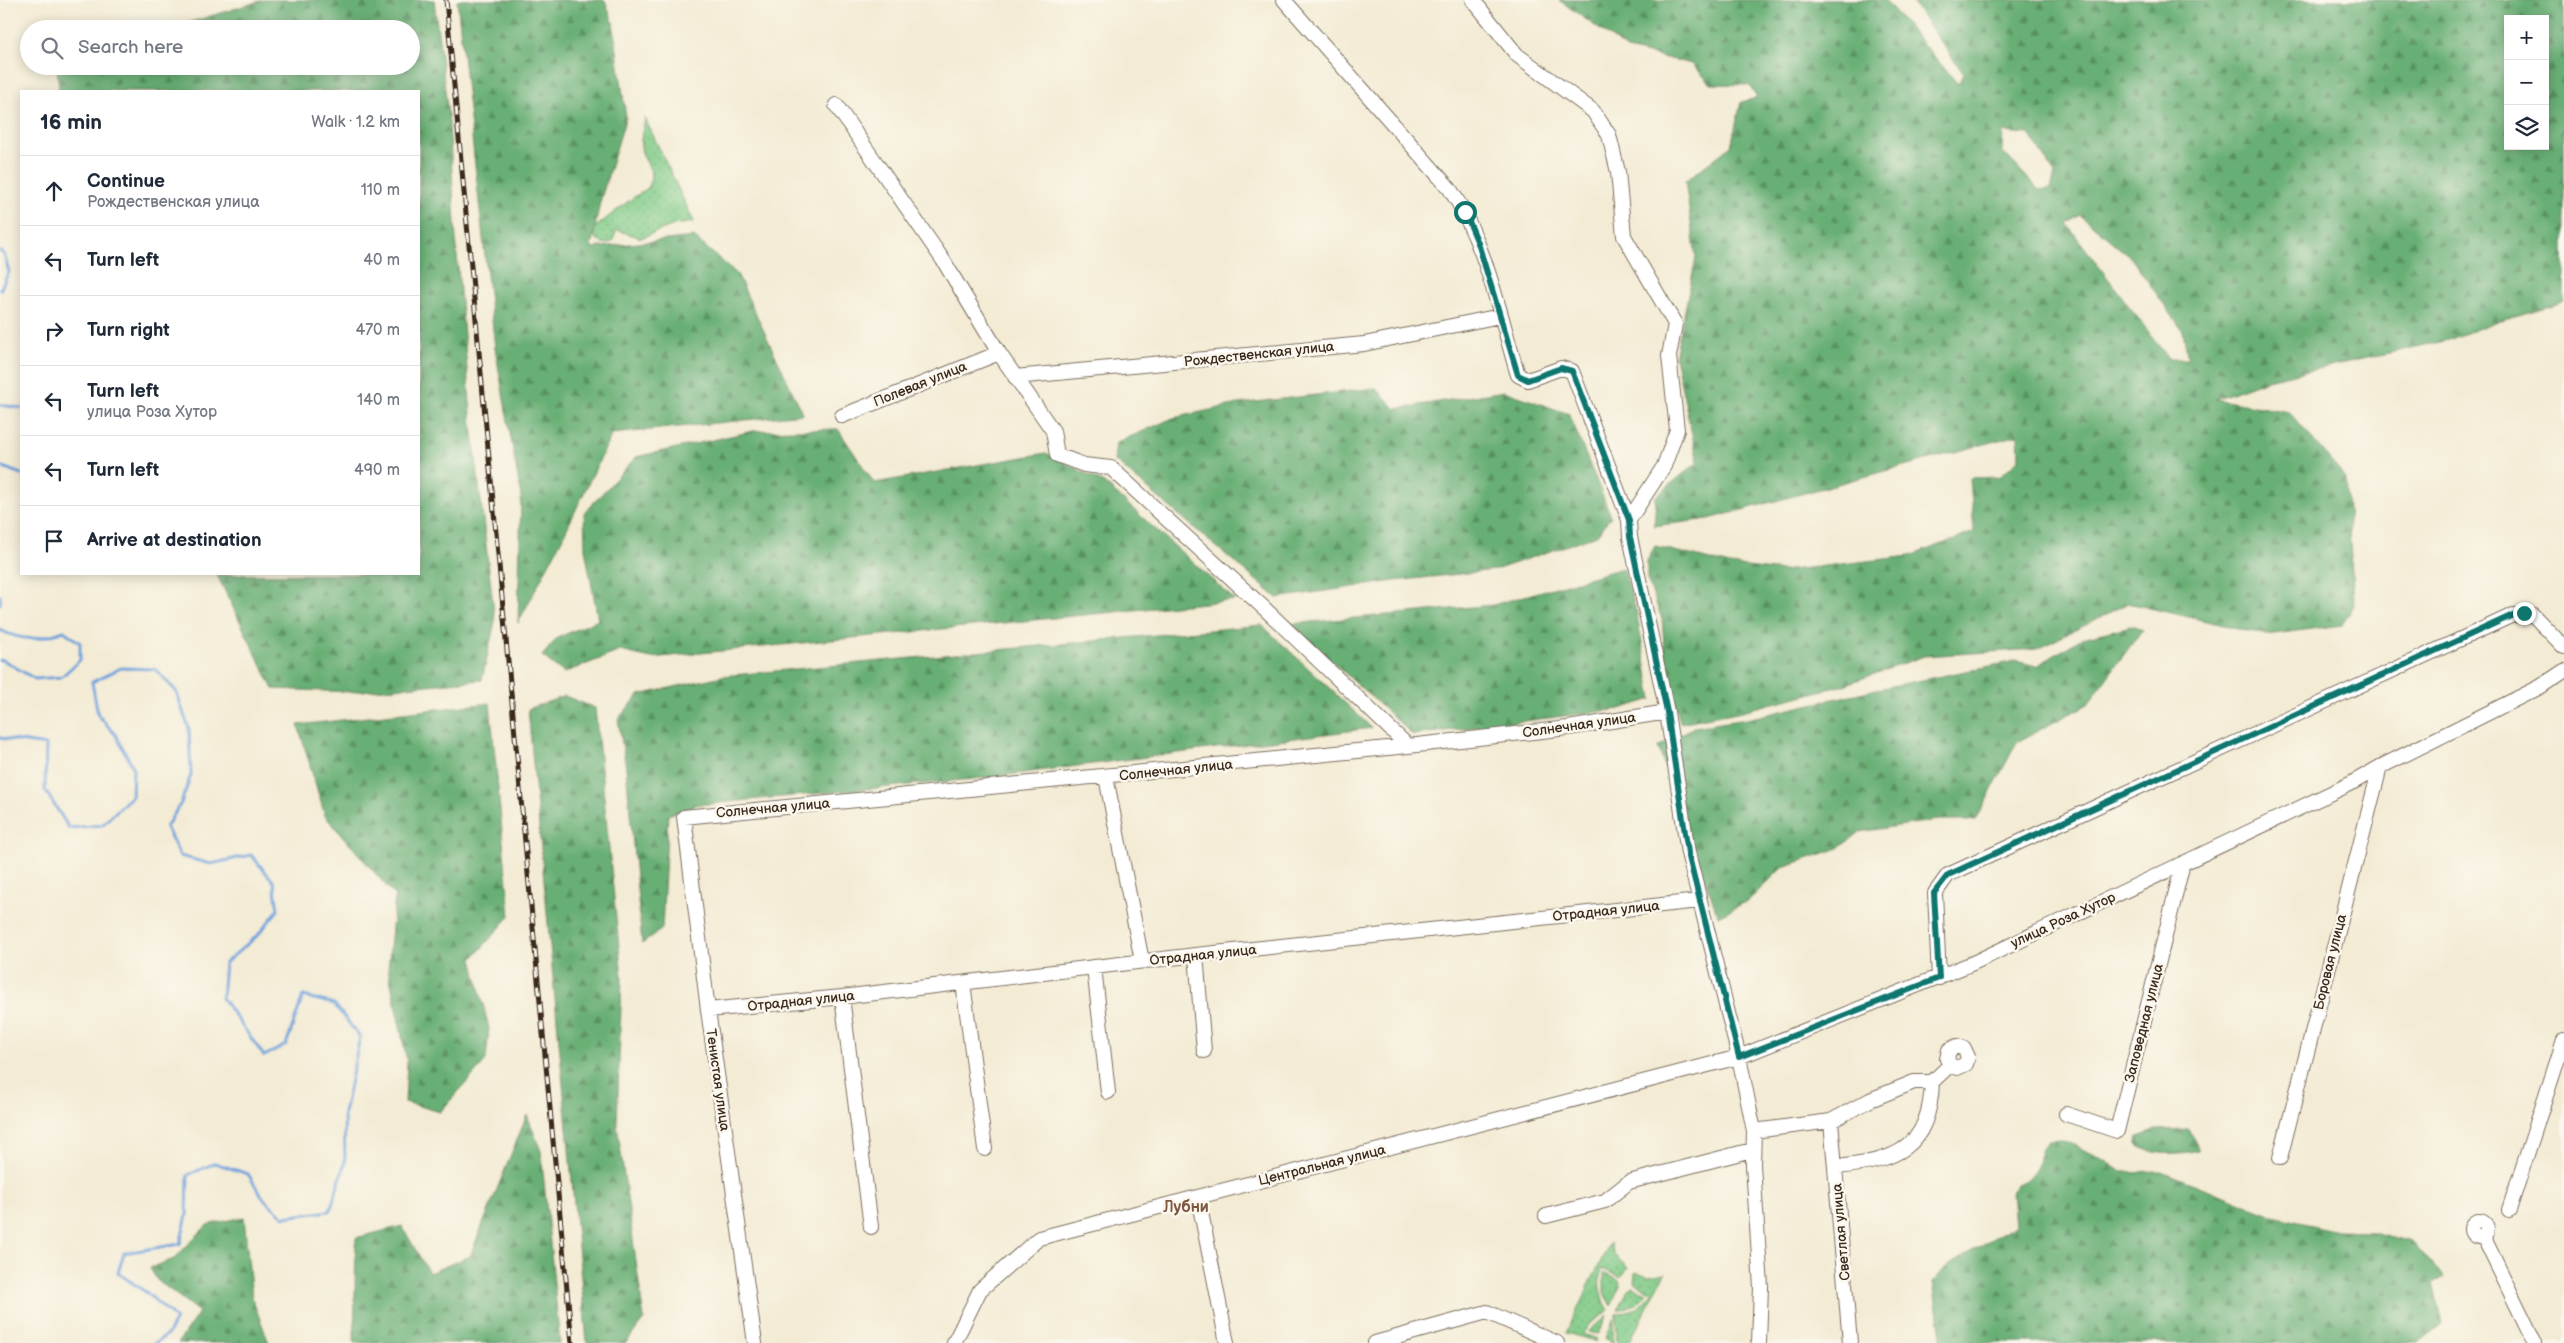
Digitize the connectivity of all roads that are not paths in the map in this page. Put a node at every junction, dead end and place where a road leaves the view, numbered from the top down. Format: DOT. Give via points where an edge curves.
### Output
graph roads {
  1 [pos="1284,0"];
  2 [pos="1473,0"];
  3 [pos="836,105"];
  4 [pos="1500,316"];
  5 [pos="999,353"];
  6 [pos="1015,377"];
  7 [pos="842,416"];
  8 [pos="1629,520"];
  9 [pos="2564,647"];
  10 [pos="2564,672"];
  11 [pos="1667,712"];
  12 [pos="1408,746"];
  13 [pos="2380,766"];
  14 [pos="1106,777"];
  15 [pos="684,817"];
  16 [pos="2184,863"];
  17 [pos="1699,901"];
  18 [pos="1196,955"];
  19 [pos="1142,961"];
  20 [pos="1094,967"];
  21 [pos="1939,978"];
  22 [pos="963,983"];
  23 [pos="842,997"];
  24 [pos="708,1010"];
  25 [pos="2564,1040"];
  26 [pos="1204,1051"];
  27 [pos="2562,1056"];
  28 [pos="1739,1057"];
  29 [pos="1950,1065"];
  30 [pos="1932,1082"];
  31 [pos="1108,1092"];
  32 [pos="2066,1114"];
  33 [pos="1831,1121"];
  34 [pos="1754,1131"];
  35 [pos="985,1149"];
  36 [pos="1752,1150"];
  37 [pos="2280,1158"];
  38 [pos="1836,1167"];
  39 [pos="1198,1197"];
  40 [pos="2509,1210"];
  41 [pos="1546,1216"];
  42 [pos="871,1228"];
  43 [pos="2483,1236"];
  44 [pos="755,1343"];
  45 [pos="954,1343"];
  46 [pos="1227,1343"];
  47 [pos="1375,1343"];
  48 [pos="1557,1343"];
  49 [pos="1760,1343"];
  50 [pos="1850,1343"];
  51 [pos="2535,1343"];
  1 -- 4 [label="street" via="1450,188 1478,243"];
  2 -- 8 [label="street" via="1517,55 1593,111 1609,135 1618,172 1624,236 1673,318 1669,356 1677,430 1664,466"];
  3 -- 5 [label="street" via="943,260"];
  4 -- 6 [label="street, Рождественская улица" via="1364,344"];
  4 -- 8 [label="street" via="1518,375 1528,380 1561,368 1572,371"];
  5 -- 6 [label="street"];
  5 -- 7 [label="street, Полевая улица"];
  6 -- 12 [label="street" via="1053,431 1057,455 1084,465 1111,468"];
  8 -- 11 [label="street"];
  9 -- 21 [label="street" via="2533,615 2513,615 1948,875 1934,893"];
  10 -- 13 [label="street, улица Роза Хутор" via="2540,688"];
  11 -- 12 [label="street, Солнечная улица" via="1568,728"];
  11 -- 17 [label="street" via="1688,853"];
  12 -- 14 [label="street, Солнечная улица"];
  13 -- 16 [label="street, улица Роза Хутор" via="2350,784"];
  13 -- 37 [label="street, Боровая улица"];
  14 -- 15 [label="street, Солнечная улица"];
  14 -- 19 [label="street"];
  15 -- 24 [label="street, Тенистая улица"];
  16 -- 21 [label="street, улица Роза Хутор"];
  16 -- 32 [label="street, Заповедная улица" via="2117,1131"];
  17 -- 18 [label="street, Отрадная улица"];
  17 -- 28 [label="street"];
  18 -- 19 [label="street, Отрадная улица"];
  18 -- 26 [label="street"];
  19 -- 20 [label="street, Отрадная улица"];
  20 -- 22 [label="street, Отрадная улица"];
  20 -- 31 [label="street"];
  21 -- 28 [label="street, улица Роза Хутор"];
  22 -- 23 [label="street, Отрадная улица"];
  22 -- 35 [label="street"];
  23 -- 24 [label="street, Отрадная улица"];
  23 -- 42 [label="street"];
  24 -- 44 [label="street, Тенистая улица"];
  25 -- 27 [label="street"];
  27 -- 40 [label="street"];
  28 -- 34 [label="street"];
  28 -- 39 [label="street, Центральная улица"];
  29 -- 30 [label="street"];
  30 -- 33 [label="street" via="1914,1082"];
  30 -- 38 [label="street" via="1916,1141 1888,1157"];
  33 -- 34 [label="street"];
  33 -- 38 [label="street, Светлая улица"];
  34 -- 36 [label="street"];
  36 -- 41 [label="street" via="1629,1182 1605,1200"];
  36 -- 49 [label="street" via="1761,1288"];
  38 -- 50 [label="street, Светлая улица"];
  39 -- 45 [label="street, Центральная улица" via="1040,1238 980,1290"];
  39 -- 46 [label="street"];
  43 -- 51 [label="street"];
  47 -- 48 [label="street" via="1487,1312"];
}
